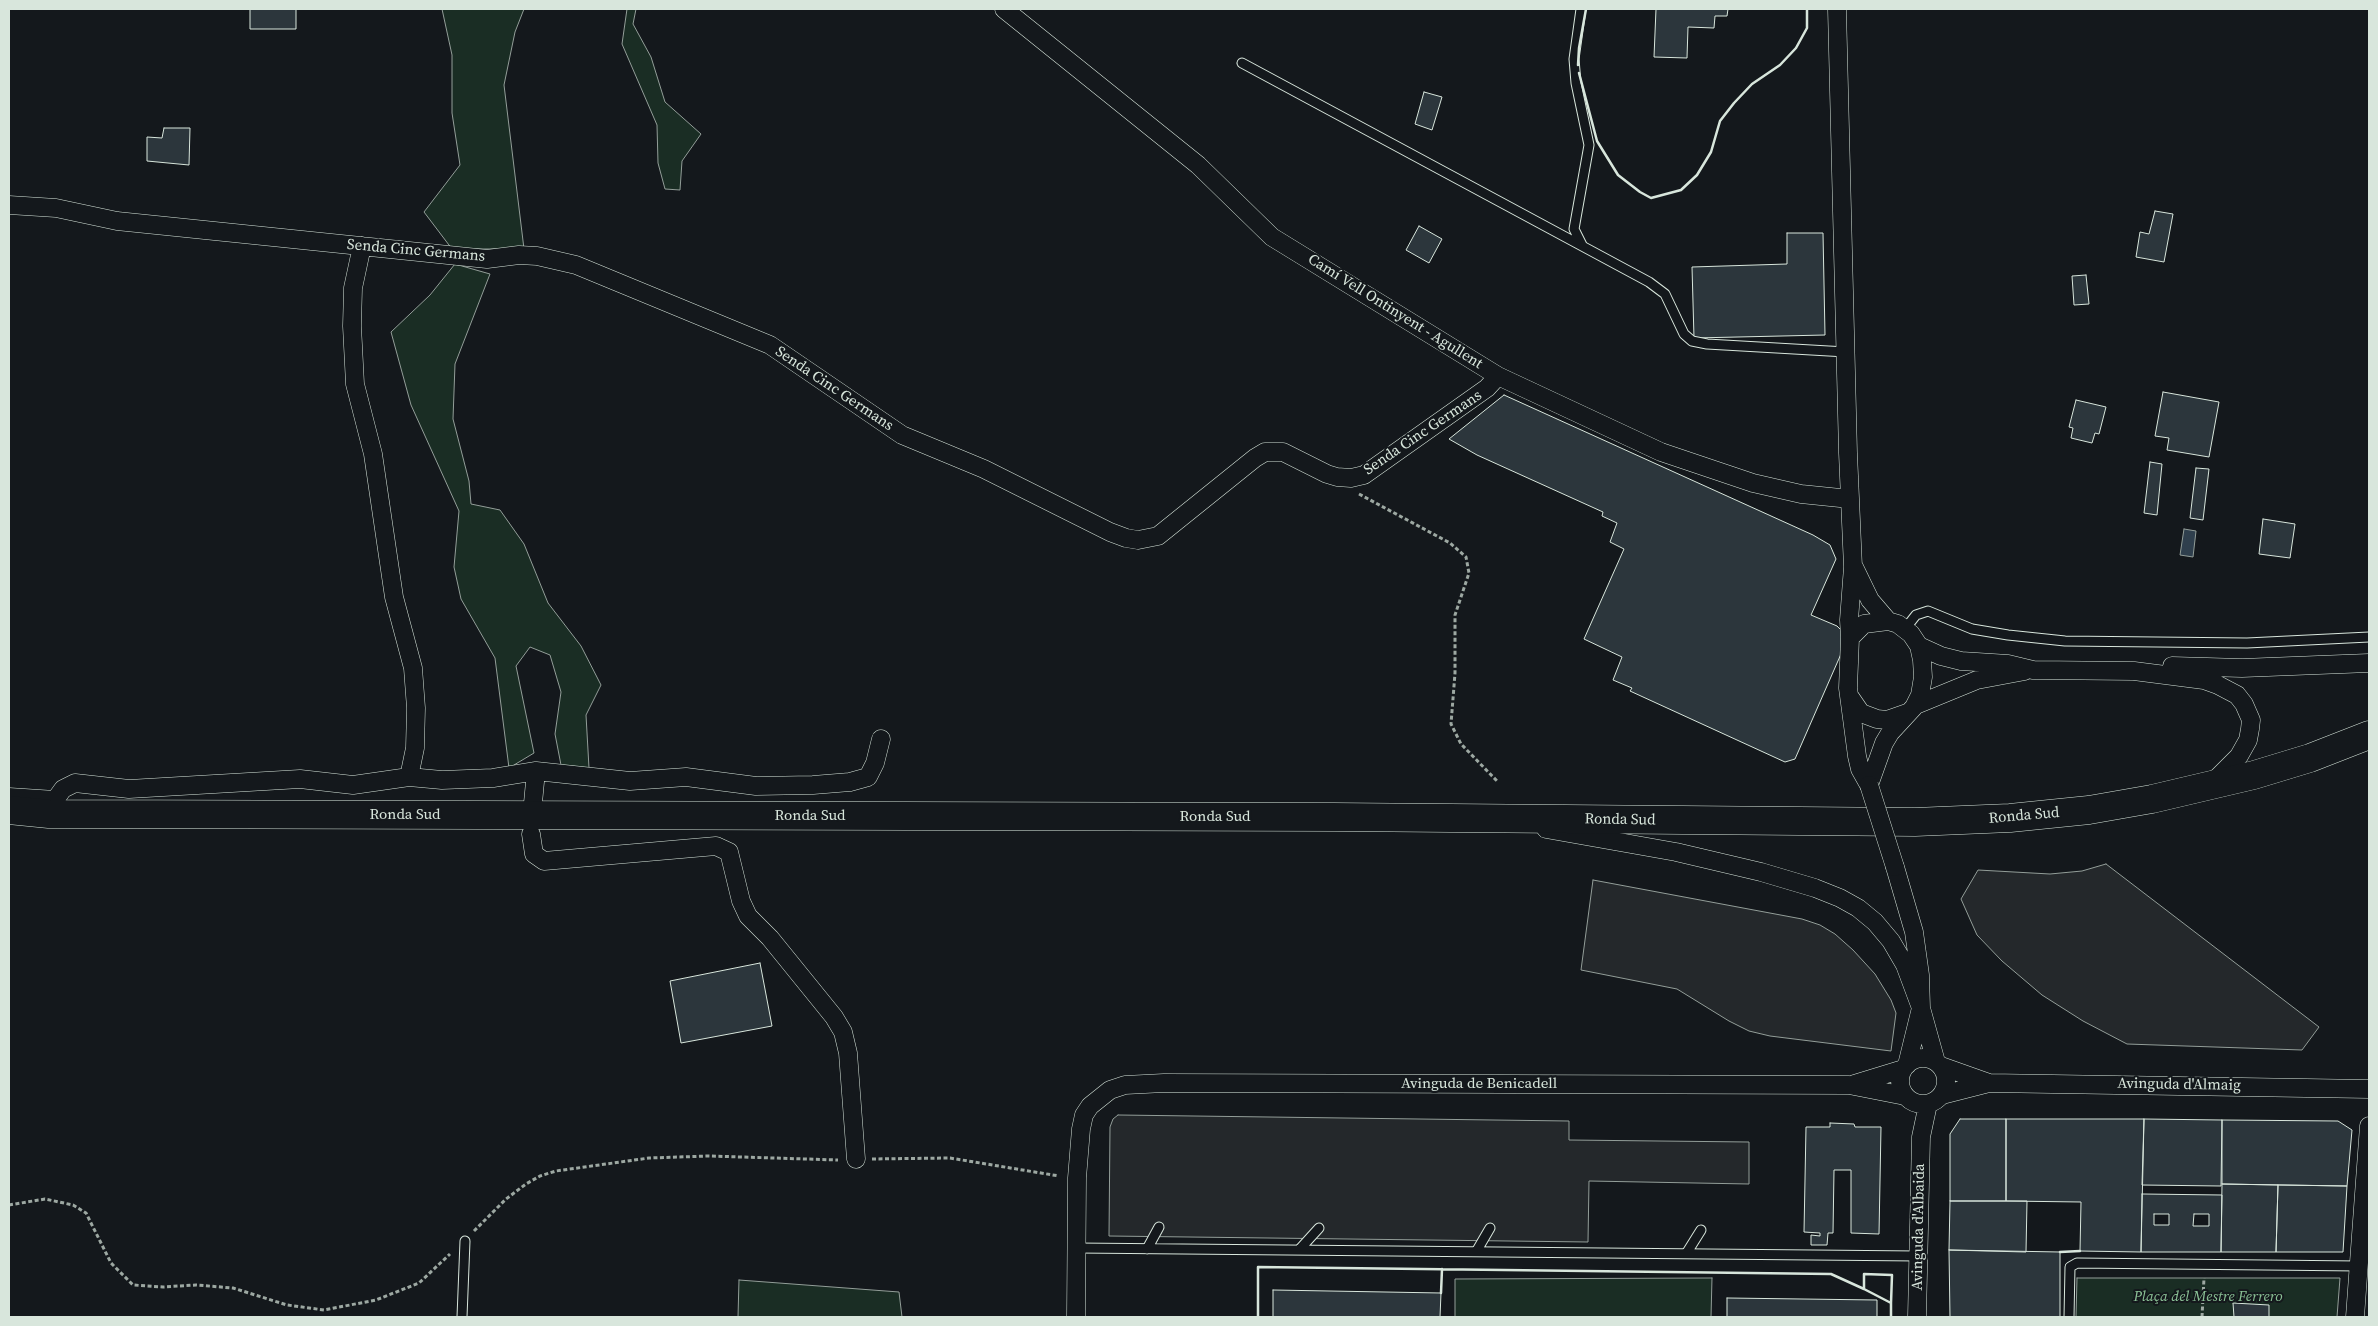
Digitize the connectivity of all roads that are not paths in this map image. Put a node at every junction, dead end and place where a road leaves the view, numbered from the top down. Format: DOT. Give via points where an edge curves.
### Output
graph roads {
  1 [pos="1004,9"];
  2 [pos="1580,9"];
  3 [pos="1837,9"];
  4 [pos="1242,62"];
  5 [pos="9,205"];
  6 [pos="1582,245"];
  7 [pos="362,246"];
  8 [pos="1846,352"];
  9 [pos="1498,376"];
  10 [pos="1850,499"];
  11 [pos="1854,567"];
  12 [pos="1888,621"];
  13 [pos="1905,629"];
  14 [pos="2369,637"];
  15 [pos="1850,638"];
  16 [pos="1919,646"];
  17 [pos="2369,663"];
  18 [pos="2033,670"];
  19 [pos="2134,671"];
  20 [pos="1850,697"];
  21 [pos="1912,709"];
  22 [pos="2369,735"];
  23 [pos="881,739"];
  24 [pos="536,771"];
  25 [pos="409,777"];
  26 [pos="1869,785"];
  27 [pos="2207,787"];
  28 [pos="9,797"];
  29 [pos="533,803"];
  30 [pos="9,810"];
  31 [pos="49,814"];
  32 [pos="1489,818"];
  33 [pos="9,823"];
  34 [pos="530,834"];
  35 [pos="1921,1008"];
  36 [pos="1938,1064"];
  37 [pos="1905,1067"];
  38 [pos="1989,1083"];
  39 [pos="1849,1086"];
  40 [pos="2369,1089"];
  41 [pos="1922,1099"];
  42 [pos="2369,1126"];
  43 [pos="856,1159"];
  44 [pos="2366,1217"];
  45 [pos="1159,1226"];
  46 [pos="1319,1228"];
  47 [pos="1490,1228"];
  48 [pos="1701,1230"];
  49 [pos="465,1241"];
  50 [pos="1077,1248"];
  51 [pos="1147,1248"];
  52 [pos="1299,1250"];
  53 [pos="1476,1252"];
  54 [pos="1686,1254"];
  55 [pos="1918,1256"];
  56 [pos="2359,1266"];
  57 [pos="462,1317"];
  58 [pos="1076,1317"];
  59 [pos="1917,1317"];
  60 [pos="2069,1317"];
  61 [pos="2355,1317"];
  1 -- 9 [label="street, Camí Vell Ontinyent - Agullent" via="1198,165 1272,237"];
  2 -- 6 [label="lane" via="1574,58 1589,145 1574,229"];
  3 -- 8 [label="street"];
  4 -- 6 [label="lane"];
  5 -- 7 [label="street, Senda Cinc Germans" via="56,208 117,221"];
  6 -- 8 [label="lane" via="1665,294 1684,334 1692,340 1707,344"];
  7 -- 9 [label="street, Senda Cinc Germans" via="486,259 538,256 576,265 770,345 902,435 984,469 1126,538 1158,536 1265,452 1283,452 1327,474 1351,478 1364,474 1477,396"];
  7 -- 25 [label="street" via="353,288 355,384 373,454 394,597 413,668 415,748"];
  8 -- 10 [label="street"];
  9 -- 10 [label="street, Camí Vell Ontinyent - Agullent" via="1661,452 1753,483 1801,494"];
  10 -- 11 [label="street"];
  11 -- 12 [label="street" via="1870,600"];
  11 -- 15 [label="street"];
  12 -- 13 [label="street"];
  12 -- 15 [label="street" via="1864,624"];
  13 -- 14 [label="lane" via="1916,615 1928,611 1972,628 2064,641 2247,643"];
  13 -- 16 [label="street"];
  15 -- 20 [label="street"];
  16 -- 18 [label="street" via="1961,661 2008,664"];
  16 -- 21 [label="street" via="1923,677"];
  17 -- 19 [label="street" via="2242,668 2178,666"];
  18 -- 19 [label="street"];
  18 -- 21 [label="street" via="1977,680"];
  19 -- 27 [label="street" via="2204,680 2229,690 2244,704 2250,720 2248,740 2236,760"];
  20 -- 21 [label="street" via="1861,713 1877,719 1887,720"];
  20 -- 26 [label="street" via="1857,756"];
  21 -- 26 [label="street" via="1884,743"];
  22 -- 27 [label="main road, Ronda Sud" via="2310,758"];
  23 -- 24 [label="street" via="868,777 850,782 756,786 686,777 630,781"];
  24 -- 25 [label="street" via="493,778 442,780"];
  24 -- 29 [label="street"];
  25 -- 28 [label="street" via="353,784 300,779 129,789 76,783 63,789 55,800"];
  26 -- 35 [label="street, bridge" via="1914,932"];
  27 -- 32 [label="main road, Ronda Sud" via="2089,810 2010,818 1915,822"];
  30 -- 31 [label="main road"];
  31 -- 32 [label="main road, Ronda Sud"];
  31 -- 33 [label="main road"];
  32 -- 35 [label="street" via="1676,852 1761,872 1840,898 1875,922 1892,941"];
  34 -- 43 [label="street" via="534,854 544,861 716,846 730,852 740,901 748,916 834,1016 842,1032 848,1053"];
  35 -- 36 [label="street"];
  35 -- 37 [label="street"];
  36 -- 37 [label="street" via="1921,1058"];
  36 -- 38 [label="street, Avinguda d'Almaig"];
  36 -- 41 [label="street" via="1947,1080"];
  37 -- 39 [label="street"];
  37 -- 41 [label="street" via="1900,1083"];
  38 -- 40 [label="street, Avinguda d'Almaig"];
  38 -- 41 [label="street, Avinguda d'Almaig"];
  39 -- 41 [label="street, Avinguda d'Almaig"];
  39 -- 50 [label="street, Avinguda de Benicadell" via="1125,1085 1110,1090 1084,1115 1077,1178"];
  41 -- 55 [label="street, Avinguda d'Albaida"];
  42 -- 44 [label="street"];
  44 -- 56 [label="street"];
  45 -- 51 [label="lane"];
  46 -- 52 [label="lane"];
  47 -- 53 [label="lane"];
  48 -- 54 [label="lane"];
  49 -- 57 [label="lane"];
  50 -- 51 [label="lane"];
  50 -- 58 [label="street"];
  51 -- 52 [label="lane"];
  52 -- 53 [label="lane"];
  53 -- 54 [label="lane"];
  54 -- 55 [label="lane"];
  55 -- 59 [label="street, Avinguda d'Albaida"];
  56 -- 60 [label="lane" via="2077,1263 2070,1267"];
  56 -- 61 [label="street"];
}
